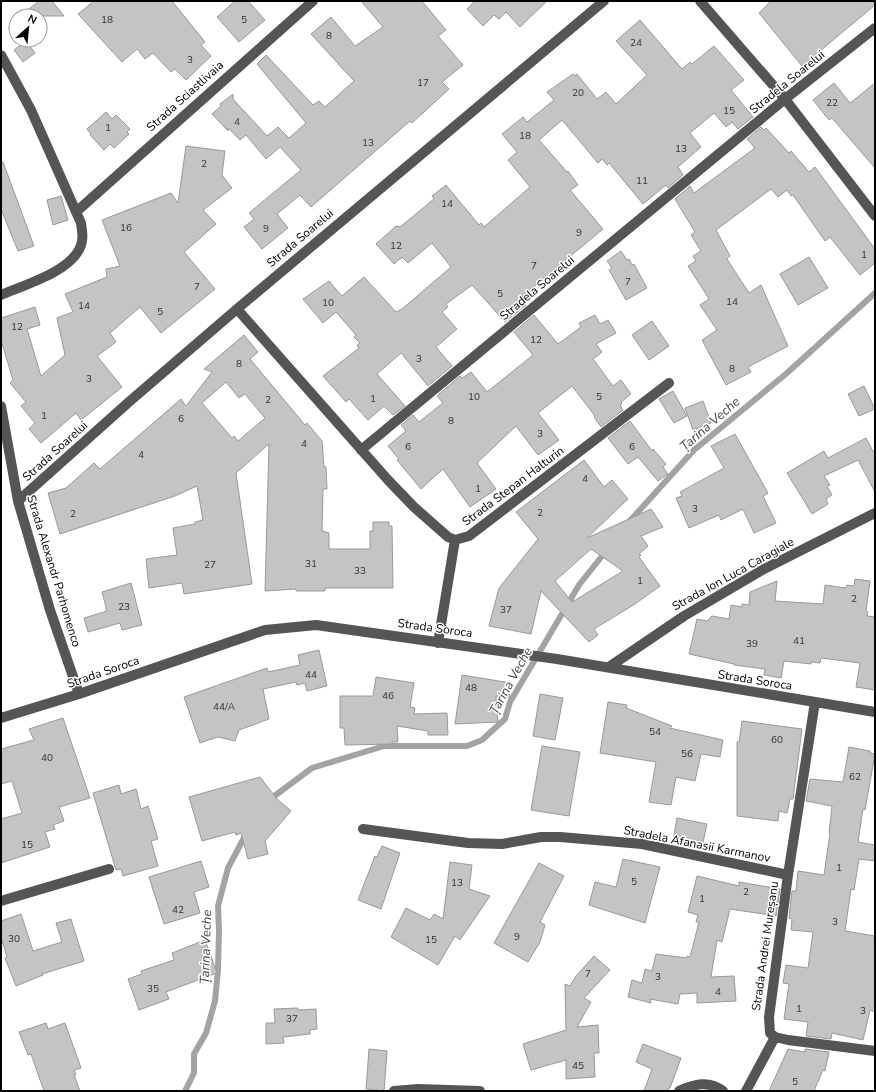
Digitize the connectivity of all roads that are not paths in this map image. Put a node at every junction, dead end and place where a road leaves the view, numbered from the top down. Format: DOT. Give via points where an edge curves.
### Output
graph roads {
  1 [pos="313,1"];
  2 [pos="604,1"];
  3 [pos="700,1"];
  4 [pos="875,28"];
  5 [pos="1,56"];
  6 [pos="785,99"];
  7 [pos="76,212"];
  8 [pos="875,216"];
  9 [pos="1,295"];
  10 [pos="237,309"];
  11 [pos="669,383"];
  12 [pos="1,406"];
  13 [pos="361,450"];
  14 [pos="18,501"];
  15 [pos="875,513"];
  16 [pos="455,540"];
  17 [pos="438,643"];
  18 [pos="609,667"];
  19 [pos="79,694"];
  20 [pos="815,702"];
  21 [pos="875,712"];
  22 [pos="1,718"];
  23 [pos="364,829"];
  24 [pos="109,869"];
  25 [pos="788,875"];
  26 [pos="1,901"];
  27 [pos="774,1037"];
  28 [pos="875,1051"];
  29 [pos="394,1091"];
  30 [pos="480,1091"];
  31 [pos="679,1091"];
  32 [pos="723,1091"];
  33 [pos="746,1091"];
  1 -- 7 [label="street, Strada Sciastlivaia"];
  2 -- 10 [label="street, Strada Soarelui"];
  3 -- 6 [label="street"];
  4 -- 6 [label="street, Stradela Soarelui"];
  5 -- 7 [label="street" via="31,110"];
  6 -- 8 [label="street"];
  6 -- 13 [label="street, Stradela Soarelui"];
  7 -- 9 [label="street" via="83,238 73,259 62,268"];
  10 -- 13 [label="street"];
  10 -- 14 [label="street, Strada Soarelui"];
  11 -- 16 [label="street, Strada Stepan Halturin" via="469,536"];
  12 -- 14 [label="street, Strada Alexandr Parhomenco"];
  13 -- 16 [label="street, Strada Stepan Halturin" via="414,507 448,537"];
  14 -- 19 [label="street, Strada Alexandr Parhomenco" via="50,610"];
  15 -- 18 [label="street, Strada Ion Luca Caragiale" via="764,569 684,616"];
  16 -- 17 [label="street"];
  17 -- 18 [label="street, Strada Soroca"];
  17 -- 19 [label="street, Strada Soroca" via="316,625 272,629"];
  18 -- 20 [label="street, Strada Soroca"];
  19 -- 22 [label="street, Strada Soroca"];
  20 -- 21 [label="street, Strada Soroca"];
  20 -- 25 [label="street, Strada Andrei Mureșanu"];
  23 -- 25 [label="street, Stradela Afanasii Karmanov" via="468,843 502,844 541,837 560,837 642,844"];
  24 -- 26 [label="street"];
  25 -- 27 [label="street, Strada Andrei Mureșanu" via="769,1017 770,1033"];
  27 -- 28 [label="street"];
  27 -- 33 [label="street"];
  29 -- 30 [label="street"];
  31 -- 32 [label="street" via="688,1086 704,1083 714,1085"];
}
